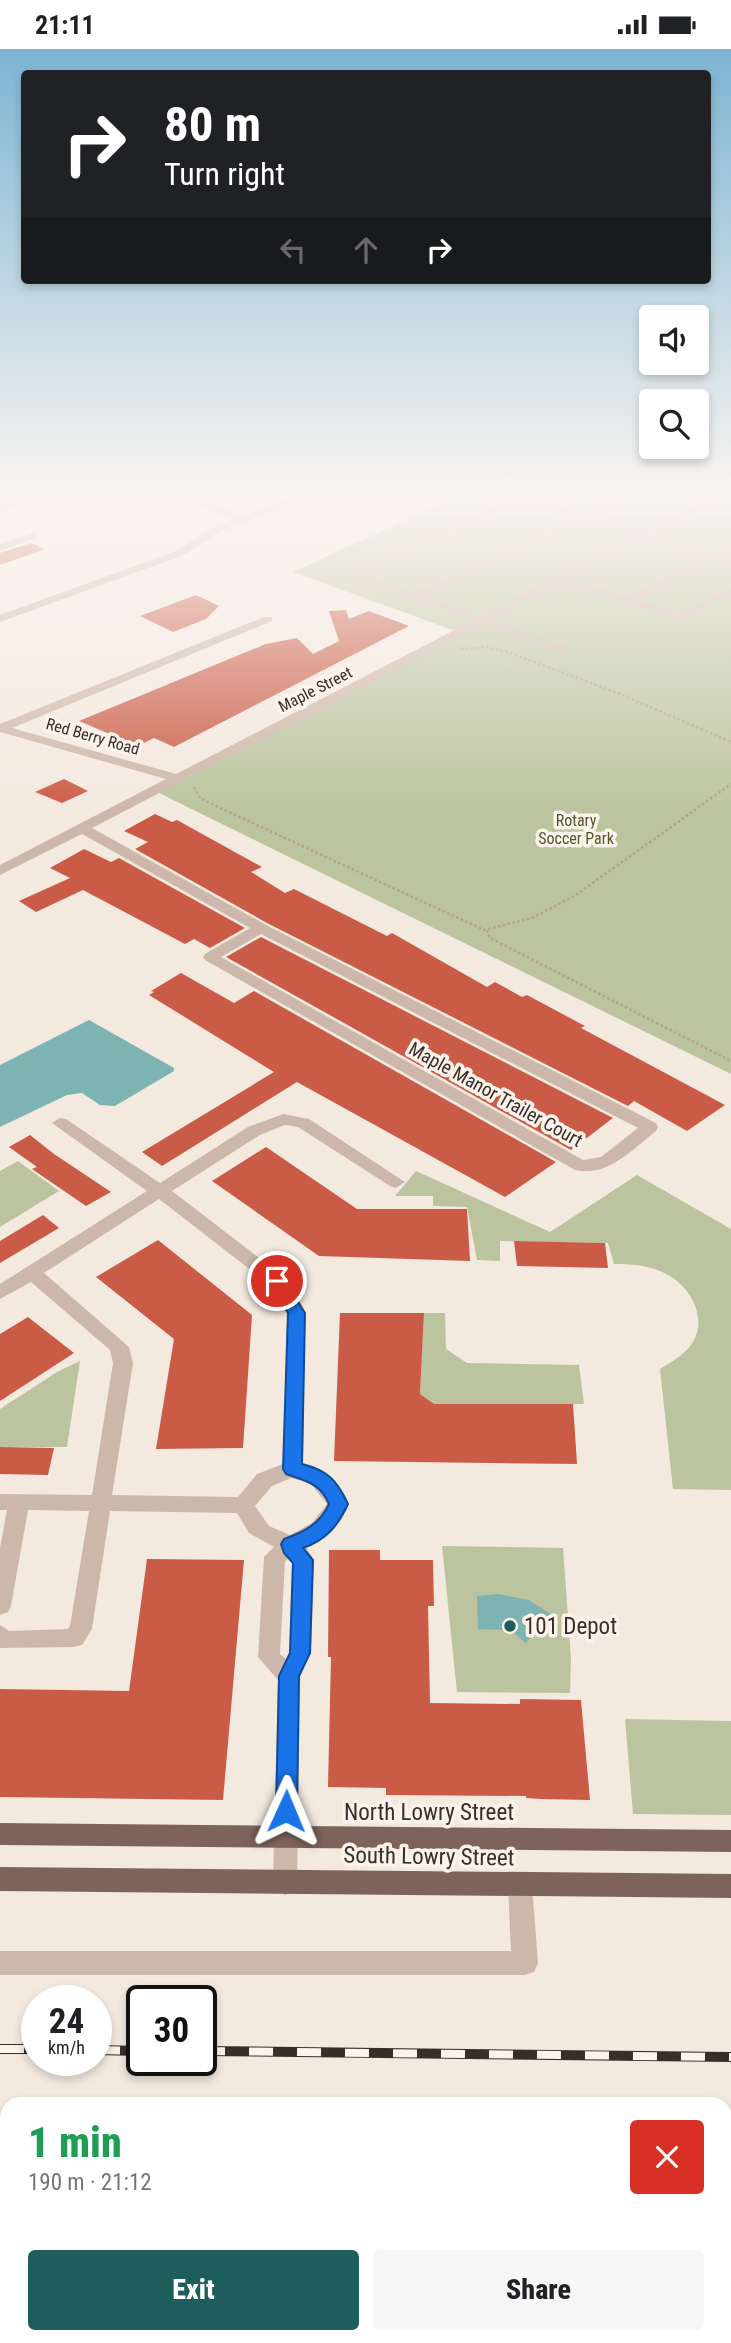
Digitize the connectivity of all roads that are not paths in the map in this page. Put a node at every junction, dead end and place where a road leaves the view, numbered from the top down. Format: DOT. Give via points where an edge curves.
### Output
graph roads {
  1 [pos="49,601"];
  2 [pos="427,601"];
  3 [pos="519,601"];
  4 [pos="627,601"];
  5 [pos="711,601"];
  6 [pos="268,618"];
  7 [pos="0,619"];
  8 [pos="480,621"];
  9 [pos="564,650"];
  10 [pos="0,728"];
  11 [pos="176,778"];
  12 [pos="82,828"];
  13 [pos="0,871"];
  14 [pos="261,928"];
  15 [pos="60,1123"];
  16 [pos="396,1182"];
  17 [pos="161,1192"];
  18 [pos="32,1273"];
  19 [pos="0,1293"];
  20 [pos="293,1469"];
  21 [pos="9,1502"];
  22 [pos="100,1502"];
  23 [pos="244,1506"];
  24 [pos="291,1546"];
  25 [pos="0,1606"];
  26 [pos="0,1634"];
  27 [pos="289,1676"];
  28 [pos="0,1834"];
  29 [pos="286,1837"];
  30 [pos="731,1841"];
  31 [pos="0,1879"];
  32 [pos="285,1883"];
  33 [pos="520,1885"];
  34 [pos="731,1887"];
  35 [pos="0,1963"];
  1 -- 7 [label="street"];
  2 -- 8 [label="street"];
  3 -- 8 [label="street, Maple Street"];
  4 -- 5 [label="street" via="680,618"];
  6 -- 10 [label="street"];
  8 -- 9 [label="street"];
  8 -- 11 [label="street, Maple Street"];
  10 -- 11 [label="street, Red Berry Road"];
  11 -- 12 [label="street, Maple Street"];
  12 -- 13 [label="street, Maple Street"];
  12 -- 14 [label="street, Maple Manor Trailer Court"];
  14 -- 14 [label="street, Maple Manor Trailer Court" via="601,1103 650,1127 606,1162 581,1165 210,957"];
  15 -- 17 [label="street"];
  16 -- 17 [label="street" via="303,1123 283,1119 254,1131"];
  17 -- 18 [label="street"];
  17 -- 20 [label="street" via="275,1278 296,1313"];
  18 -- 19 [label="street"];
  18 -- 22 [label="street" via="119,1347 122,1363"];
  20 -- 23 [label="street" via="268,1477 252,1489"];
  20 -- 24 [label="street" via="316,1475 331,1488 338,1504 332,1518 312,1537"];
  21 -- 22 [label="street"];
  21 -- 25 [label="street"];
  22 -- 23 [label="street"];
  22 -- 26 [label="street" via="81,1629 74,1638 3,1640"];
  23 -- 24 [label="street" via="263,1535"];
  24 -- 27 [label="street" via="303,1560 300,1653"];
  24 -- 27 [label="street" via="275,1557 270,1657"];
  27 -- 29 [label="street"];
  28 -- 29 [label="main road, North Lowry Street"];
  29 -- 30 [label="main road, North Lowry Street"];
  29 -- 32 [label="street"];
  31 -- 32 [label="main road, South Lowry Street"];
  32 -- 33 [label="main road, South Lowry Street"];
  33 -- 34 [label="main road, South Lowry Street"];
  33 -- 35 [label="street" via="525,1963"];
}
